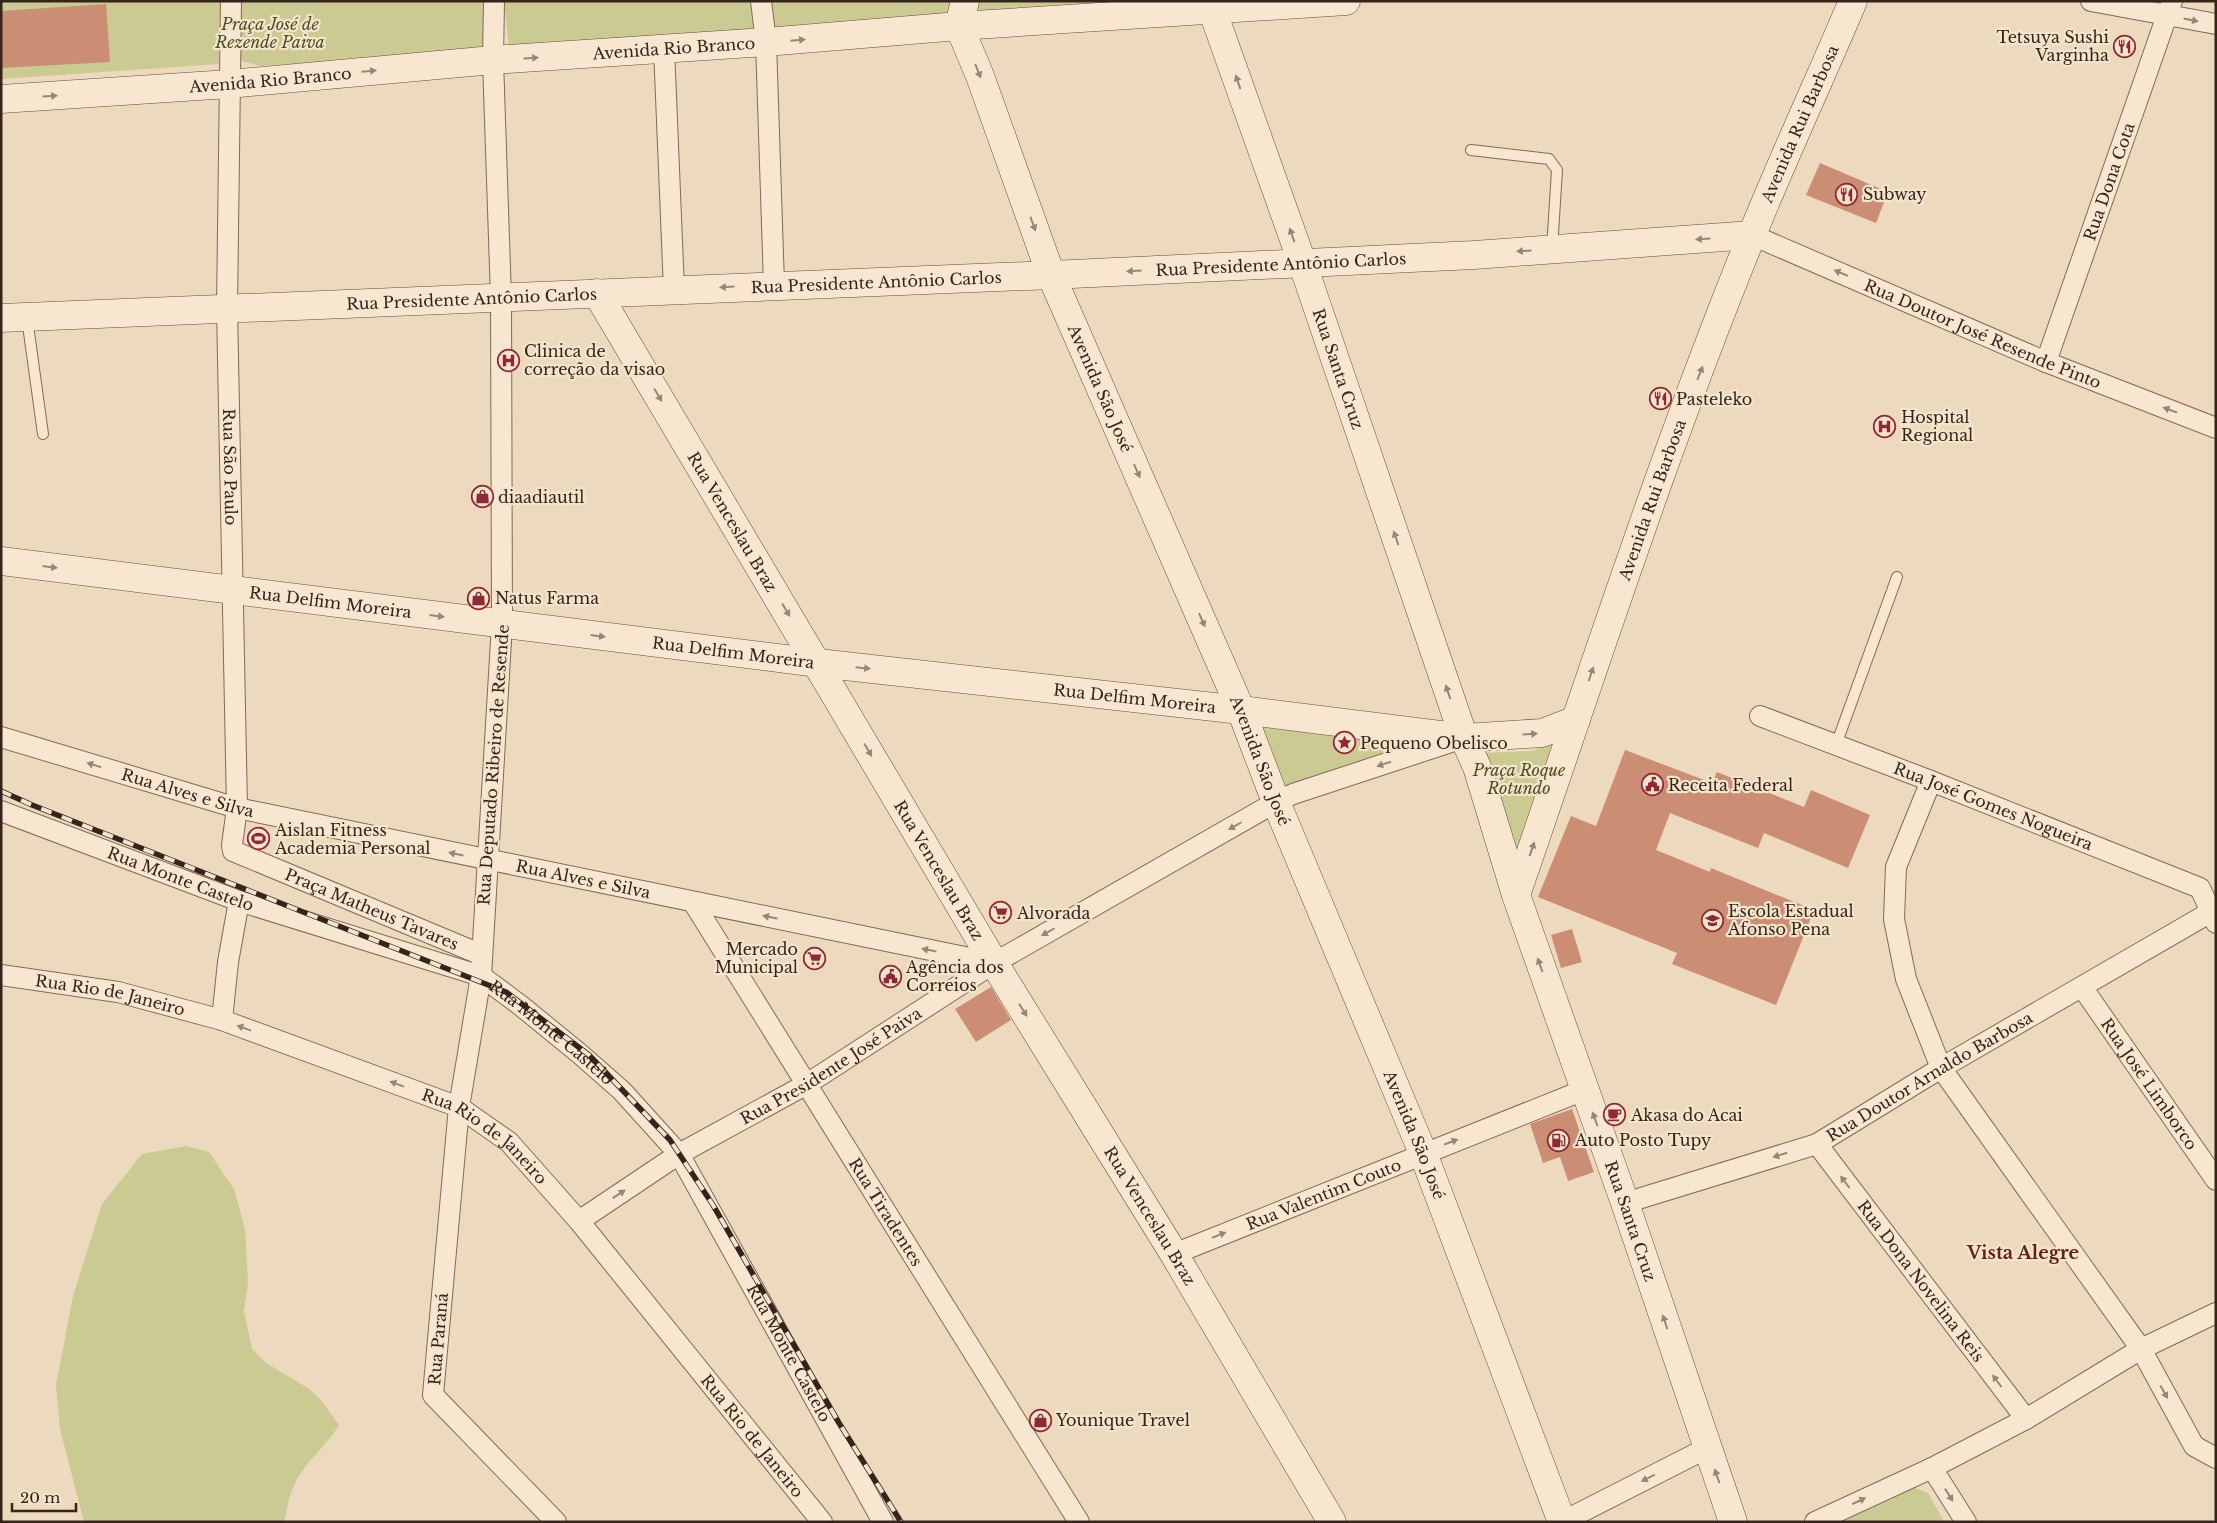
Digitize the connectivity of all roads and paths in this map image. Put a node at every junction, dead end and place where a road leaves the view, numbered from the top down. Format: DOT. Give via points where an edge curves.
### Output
graph roads {
  1 [pos="231,1"];
  2 [pos="494,1"];
  3 [pos="761,1"];
  4 [pos="1346,1"];
  5 [pos="1853,1"];
  6 [pos="2091,1"];
  7 [pos="1211,5"];
  8 [pos="2170,8"];
  9 [pos="962,14"];
  10 [pos="2216,24"];
  11 [pos="766,42"];
  12 [pos="664,48"];
  13 [pos="492,60"];
  14 [pos="229,84"];
  15 [pos="1,99"];
  16 [pos="1471,150"];
  17 [pos="1752,235"];
  18 [pos="1552,249"];
  19 [pos="1302,262"];
  20 [pos="1051,275"];
  21 [pos="774,285"];
  22 [pos="674,290"];
  23 [pos="597,293"];
  24 [pos="501,298"];
  25 [pos="227,308"];
  26 [pos="14,318"];
  27 [pos="2046,362"];
  28 [pos="2216,428"];
  29 [pos="43,434"];
  30 [pos="1,561"];
  31 [pos="1897,578"];
  32 [pos="232,590"];
  33 [pos="502,624"];
  34 [pos="818,663"];
  35 [pos="1241,710"];
  36 [pos="1760,716"];
  37 [pos="1576,720"];
  38 [pos="1,737"];
  39 [pos="1464,738"];
  40 [pos="1836,745"];
  41 [pos="1931,781"];
  42 [pos="1276,802"];
  43 [pos="237,808"];
  44 [pos="1,810"];
  45 [pos="234,850"];
  46 [pos="487,860"];
  47 [pos="1516,894"];
  48 [pos="239,901"];
  49 [pos="693,902"];
  50 [pos="2214,915"];
  51 [pos="482,955"];
  52 [pos="994,963"];
  53 [pos="1,975"];
  54 [pos="480,976"];
  55 [pos="2082,987"];
  56 [pos="222,1020"];
  57 [pos="1941,1068"];
  58 [pos="807,1084"];
  59 [pos="1584,1090"];
  60 [pos="459,1107"];
  61 [pos="1817,1144"];
  62 [pos="1423,1153"];
  63 [pos="679,1154"];
  64 [pos="2216,1180"];
  65 [pos="1625,1203"];
  66 [pos="579,1221"];
  67 [pos="1174,1254"];
  68 [pos="2216,1313"];
  69 [pos="2141,1349"];
  70 [pos="2026,1420"];
  71 [pos="1707,1448"];
  72 [pos="2216,1458"];
  73 [pos="1932,1468"];
  74 [pos="556,1522"];
  75 [pos="822,1522"];
  76 [pos="883,1522"];
  77 [pos="1080,1522"];
  78 [pos="1332,1522"];
  79 [pos="1562,1522"];
  80 [pos="1733,1522"];
  81 [pos="1815,1522"];
  82 [pos="1966,1522"];
  1 -- 14 [label="street, Rua São Paulo"];
  2 -- 13 [label="street, Rua Deputado Ribeiro de Resende"];
  3 -- 11 [label="street"];
  4 -- 7 [label="main road, Avenida Rio Branco"];
  5 -- 17 [label="main road, Avenida Rui Barbosa"];
  6 -- 8 [label="street"];
  7 -- 9 [label="main road, Avenida Rio Branco"];
  19 -- 7 [label="main road, Rua Santa Cruz, one-way"];
  8 -- 10 [label="street, one-way"];
  8 -- 27 [label="street, Rua Dona Cota"];
  11 -- 9 [label="main road, Avenida Rio Branco, one-way"];
  9 -- 20 [label="main road, Avenida São José, one-way" via="980,76"];
  11 -- 12 [label="main road, Avenida Rio Branco"];
  11 -- 21 [label="street"];
  13 -- 12 [label="main road, Avenida Rio Branco, one-way"];
  12 -- 22 [label="street"];
  14 -- 13 [label="main road, Avenida Rio Branco, one-way"];
  13 -- 24 [label="street, Rua Deputado Ribeiro de Resende"];
  15 -- 14 [label="main road, Avenida Rio Branco, one-way"];
  14 -- 25 [label="street, Rua São Paulo"];
  16 -- 18 [label="lane" via="1549,159 1557,170"];
  17 -- 18 [label="main road, Rua Presidente Antônio Carlos, one-way"];
  27 -- 17 [label="street, Rua Doutor José Resende Pinto, one-way"];
  37 -- 17 [label="main road, Avenida Rui Barbosa, one-way" via="1685,412"];
  18 -- 19 [label="main road, Rua Presidente Antônio Carlos, one-way"];
  19 -- 20 [label="main road, Rua Presidente Antônio Carlos, one-way"];
  39 -- 19 [label="main road, Rua Santa Cruz, one-way"];
  20 -- 21 [label="main road, Rua Presidente Antônio Carlos"];
  20 -- 35 [label="main road, Avenida São José, one-way"];
  21 -- 22 [label="main road, Rua Presidente Antônio Carlos, one-way"];
  22 -- 23 [label="main road, Rua Presidente Antônio Carlos"];
  23 -- 24 [label="main road, Rua Presidente Antônio Carlos"];
  23 -- 34 [label="main road, Rua Venceslau Braz, one-way"];
  24 -- 25 [label="main road, Rua Presidente Antônio Carlos"];
  24 -- 33 [label="street, Rua Deputado Ribeiro de Resende"];
  25 -- 26 [label="main road, Rua Presidente Antônio Carlos"];
  25 -- 32 [label="street, Rua São Paulo"];
  26 -- 29 [label="lane"];
  28 -- 27 [label="street, Rua Doutor José Resende Pinto, one-way"];
  30 -- 32 [label="main road, Rua Delfim Moreira, one-way"];
  31 -- 40 [label="lane"];
  32 -- 33 [label="main road, Rua Delfim Moreira, one-way"];
  32 -- 43 [label="street, Rua São Paulo"];
  33 -- 34 [label="main road, Rua Delfim Moreira, one-way"];
  33 -- 46 [label="street, Rua Deputado Ribeiro de Resende"];
  34 -- 35 [label="main road, Rua Delfim Moreira, one-way"];
  34 -- 52 [label="main road, Rua Venceslau Braz, one-way"];
  35 -- 39 [label="main road, Rua Delfim Moreira"];
  35 -- 42 [label="main road, Avenida São José"];
  36 -- 40 [label="street, Rua José Gomes Nogueira"];
  39 -- 37 [label="main road, one-way" via="1542,733"];
  47 -- 37 [label="main road, Avenida Rui Barbosa, one-way"];
  43 -- 38 [label="street, Rua Alves e Silva, one-way"];
  39 -- 42 [label="street, Rua Presidente José Paiva, one-way"];
  39 -- 47 [label="main road" via="1480,773"];
  40 -- 41 [label="street, Rua José Gomes Nogueira"];
  41 -- 50 [label="street, Rua José Gomes Nogueira" via="2200,888"];
  41 -- 57 [label="street" via="1896,867 1894,920 1906,979"];
  42 -- 52 [label="street, Rua Presidente José Paiva, one-way"];
  42 -- 62 [label="main road, Avenida São José"];
  43 -- 45 [label="street, Rua São Paulo"];
  46 -- 43 [label="street, Rua Alves e Silva, one-way"];
  44 -- 48 [label="street, Rua Monte Castelo"];
  45 -- 51 [label="street, Praça Matheus Tavares"];
  46 -- 49 [label="street, Rua Alves e Silva"];
  46 -- 51 [label="street, Rua Deputado Ribeiro de Resende"];
  59 -- 47 [label="main road, Rua Santa Cruz, one-way"];
  48 -- 54 [label="street, Rua Monte Castelo"];
  48 -- 56 [label="street"];
  52 -- 49 [label="street, Rua Alves e Silva, one-way"];
  49 -- 58 [label="street, Rua Tiradentes"];
  50 -- 55 [label="street, Rua Doutor Arnaldo Barbosa"];
  51 -- 54 [label="street, Rua Deputado Ribeiro de Resende"];
  52 -- 58 [label="street, Rua Presidente José Paiva"];
  52 -- 67 [label="main road, Rua Venceslau Braz, one-way"];
  53 -- 56 [label="street, Rua Rio de Janeiro" via="118,992"];
  54 -- 60 [label="street, Rua Deputado Ribeiro de Resende"];
  54 -- 63 [label="street, Rua Monte Castelo" via="597,1068"];
  55 -- 57 [label="street, Rua Doutor Arnaldo Barbosa"];
  55 -- 64 [label="street, Rua José Limborco"];
  60 -- 56 [label="street, Rua Rio de Janeiro, one-way"];
  57 -- 61 [label="street, Rua Doutor Arnaldo Barbosa"];
  57 -- 69 [label="street"];
  58 -- 63 [label="street, Rua Presidente José Paiva"];
  58 -- 77 [label="street, Rua Tiradentes"];
  62 -- 59 [label="street, Rua Valentim Couto, one-way"];
  65 -- 59 [label="main road, Rua Santa Cruz, one-way"];
  60 -- 66 [label="street, Rua Rio de Janeiro" via="509,1142"];
  60 -- 74 [label="street, Rua Paraná" via="433,1395"];
  61 -- 65 [label="street, Rua Doutor Arnaldo Barbosa, one-way"];
  70 -- 61 [label="street, Rua Dona Novelina Reis, one-way"];
  67 -- 62 [label="street, Rua Valentim Couto, one-way"];
  62 -- 79 [label="main road, Avenida São José"];
  66 -- 63 [label="street, Rua Presidente José Paiva, one-way"];
  63 -- 76 [label="street, Rua Monte Castelo"];
  71 -- 65 [label="main road, Rua Santa Cruz, one-way"];
  66 -- 75 [label="street, Rua Rio de Janeiro"];
  67 -- 78 [label="main road, Rua Venceslau Braz"];
  68 -- 69 [label="street"];
  69 -- 70 [label="street"];
  69 -- 72 [label="street, one-way" via="2194,1446"];
  70 -- 73 [label="street"];
  71 -- 79 [label="street, one-way"];
  80 -- 71 [label="main road, Rua Santa Cruz, one-way"];
  81 -- 73 [label="street, one-way"];
  73 -- 82 [label="street, one-way"];
}
